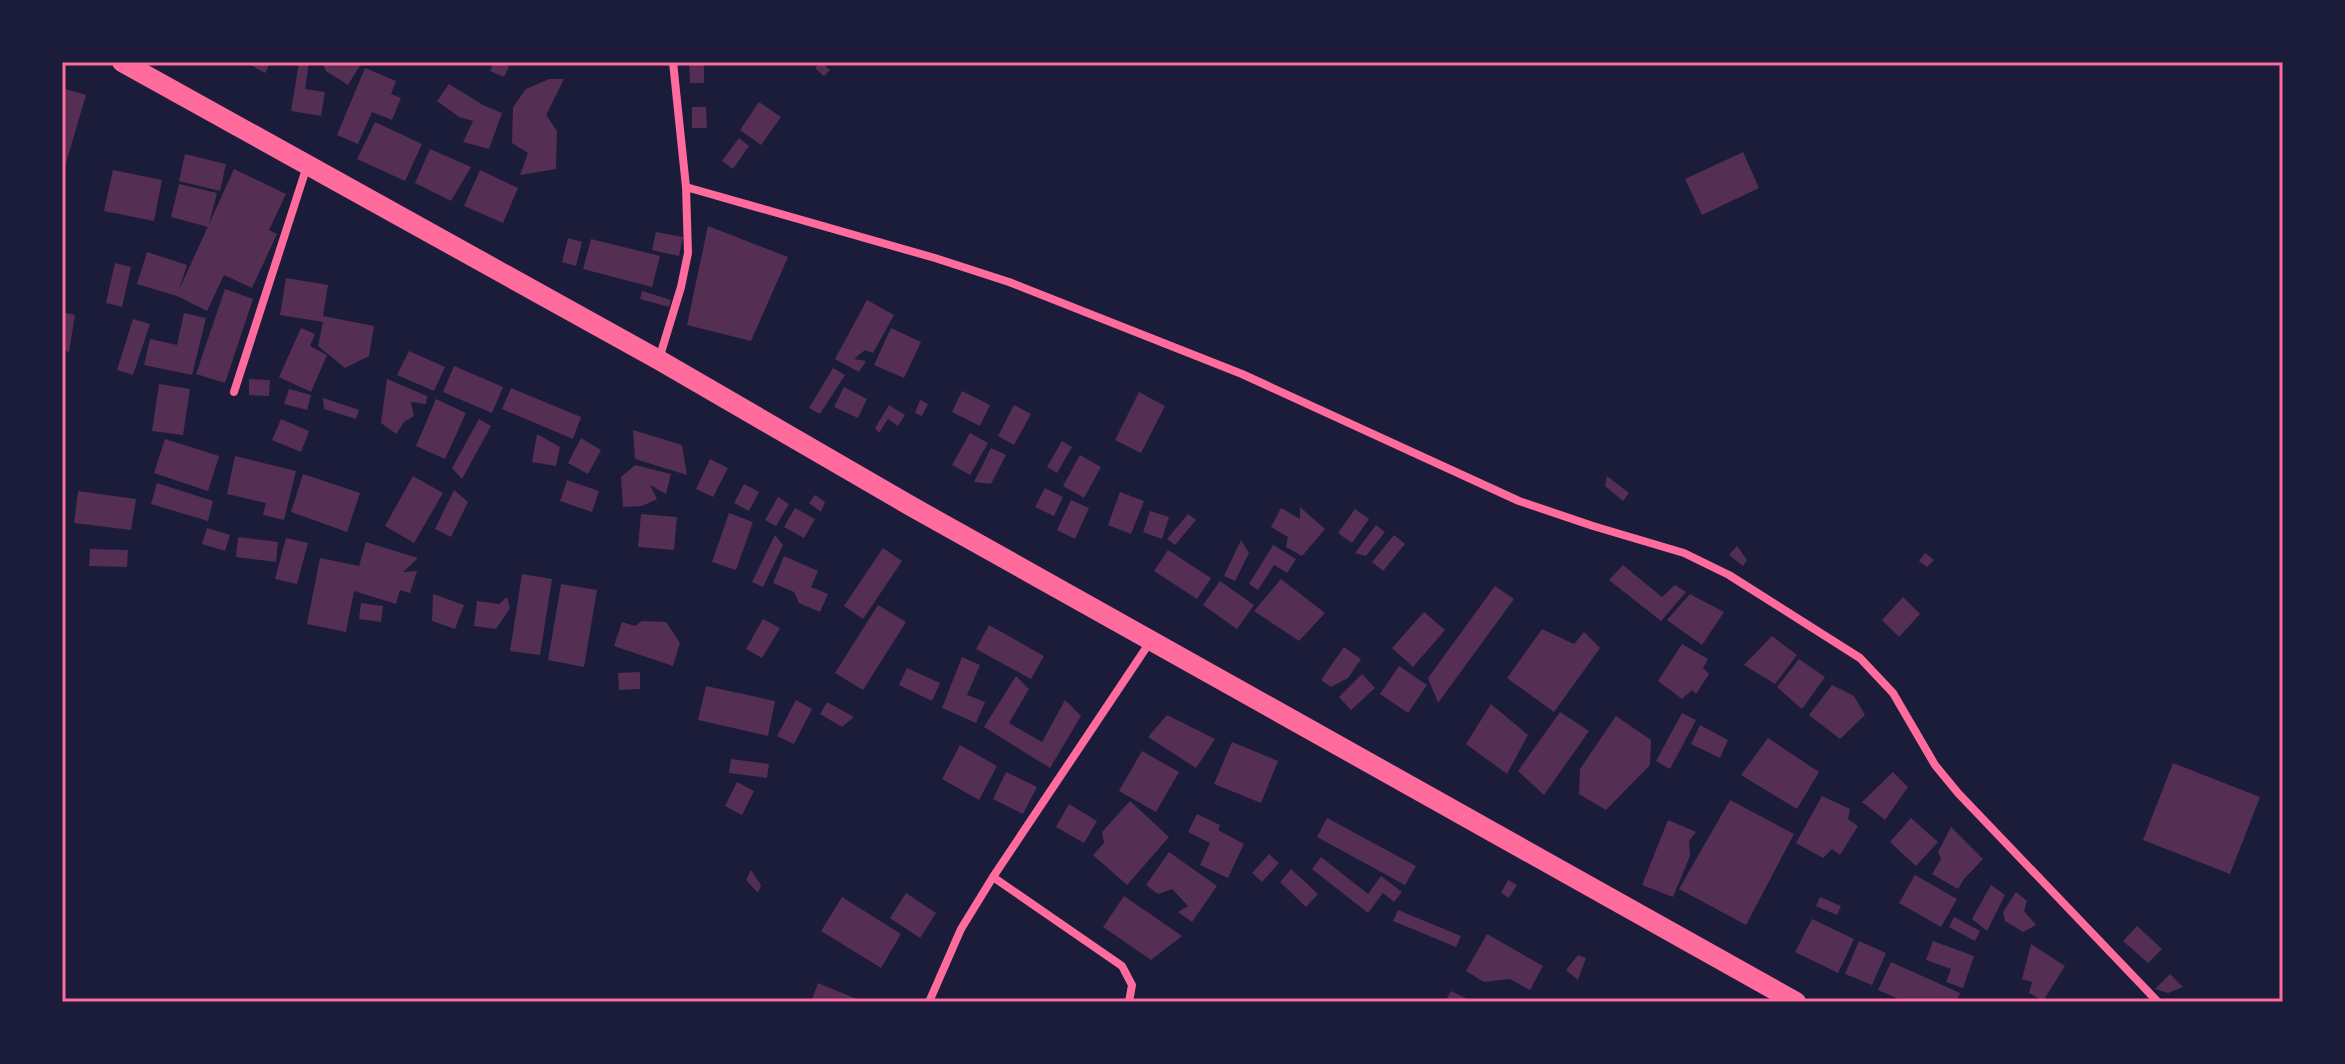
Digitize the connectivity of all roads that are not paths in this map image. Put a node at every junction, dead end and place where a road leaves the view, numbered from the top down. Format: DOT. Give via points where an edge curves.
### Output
graph roads {
  1 [pos="122,62"];
  2 [pos="673,62"];
  3 [pos="308,165"];
  4 [pos="686,187"];
  5 [pos="659,360"];
  6 [pos="234,392"];
  7 [pos="1151,640"];
  8 [pos="993,877"];
  9 [pos="929,1002"];
  10 [pos="1129,1002"];
  11 [pos="1796,1002"];
  12 [pos="2158,1002"];
  1 -- 3 [label="main road"];
  2 -- 4 [label="street"];
  3 -- 5 [label="main road"];
  3 -- 6 [label="street"];
  4 -- 5 [label="street" via="688,253"];
  4 -- 12 [label="street" via="1009,282 1242,374 1519,501 1684,553 1729,575 1875,672 1958,793"];
  5 -- 7 [label="main road"];
  7 -- 8 [label="street"];
  7 -- 11 [label="main road"];
  8 -- 9 [label="street" via="961,929"];
  8 -- 10 [label="street" via="1122,966 1132,985"];
}
